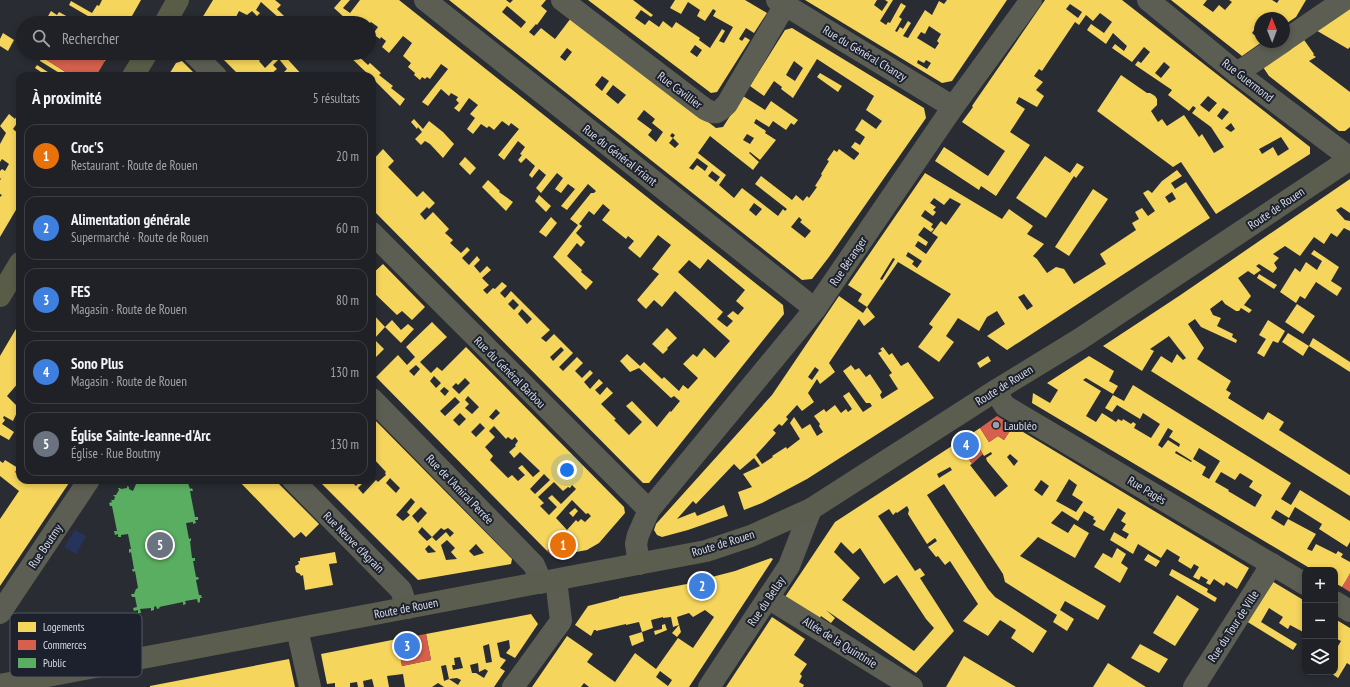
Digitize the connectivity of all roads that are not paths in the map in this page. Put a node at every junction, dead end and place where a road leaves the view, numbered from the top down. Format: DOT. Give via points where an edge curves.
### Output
graph roads {
  1 [pos="178,0"];
  2 [pos="425,0"];
  3 [pos="562,0"];
  4 [pos="1031,0"];
  5 [pos="1148,0"];
  6 [pos="1344,0"];
  7 [pos="781,2"];
  8 [pos="169,16"];
  9 [pos="1290,37"];
  10 [pos="1274,48"];
  11 [pos="143,60"];
  12 [pos="200,60"];
  13 [pos="135,72"];
  14 [pos="212,72"];
  15 [pos="1237,73"];
  16 [pos="953,107"];
  17 [pos="1350,159"];
  18 [pos="376,237"];
  19 [pos="16,270"];
  20 [pos="0,296"];
  21 [pos="815,309"];
  22 [pos="995,391"];
  23 [pos="376,403"];
  24 [pos="86,484"];
  25 [pos="297,484"];
  26 [pos="812,509"];
  27 [pos="648,510"];
  28 [pos="639,564"];
  29 [pos="1272,564"];
  30 [pos="548,581"];
  31 [pos="1302,582"];
  32 [pos="768,598"];
  33 [pos="1337,603"];
  34 [pos="407,608"];
  35 [pos="1350,611"];
  36 [pos="0,613"];
  37 [pos="297,629"];
  38 [pos="142,660"];
  39 [pos="54,677"];
  40 [pos="13,685"];
  41 [pos="310,687"];
  42 [pos="513,687"];
  43 [pos="709,687"];
  44 [pos="912,687"];
  45 [pos="1194,687"];
  1 -- 8 [label="main road"];
  2 -- 21 [label="street, Rue du Général Friant"];
  3 -- 7 [label="street, Rue Cavillier" via="712,113 720,112 727,104"];
  4 -- 16 [label="street, Rue Béranger"];
  5 -- 15 [label="street, Rue Guermond"];
  6 -- 9 [label="street"];
  7 -- 16 [label="street, Rue du Général Chanzy"];
  10 -- 15 [label="street"];
  11 -- 13 [label="main road"];
  12 -- 14 [label="street"];
  15 -- 17 [label="street, Rue Guermond"];
  16 -- 21 [label="street, Rue Béranger"];
  17 -- 22 [label="main road, Route de Rouen" via="1080,339"];
  18 -- 27 [label="street, Rue du Général Barbou"];
  19 -- 20 [label="main road"];
  21 -- 27 [label="street, Rue Béranger"];
  22 -- 26 [label="main road, Route de Rouen"];
  22 -- 29 [label="street, Rue Pagès" via="1005,406"];
  23 -- 30 [label="street, Rue de l'Amiral Perrée"];
  24 -- 36 [label="street, Rue Boutmy"];
  25 -- 34 [label="street, Rue Neuve d'Agrain" via="401,590"];
  26 -- 28 [label="main road, Route de Rouen" via="751,536 706,551"];
  26 -- 32 [label="street, Rue du Bellay" via="789,566"];
  27 -- 28 [label="street, Rue Béranger" via="636,544"];
  28 -- 30 [label="main road, Route de Rouen"];
  29 -- 31 [label="street, Rue Pagès"];
  29 -- 45 [label="street, Rue du Tour de Ville"];
  30 -- 34 [label="main road, Route de Rouen"];
  30 -- 42 [label="street, Rue de l'Amiral Perrée" via="561,621"];
  32 -- 43 [label="street, Rue du Bellay"];
  32 -- 44 [label="street, Allée de la Quintinie"];
  33 -- 35 [label="street"];
  34 -- 37 [label="main road, Route de Rouen"];
  37 -- 38 [label="main road, Route de Rouen"];
  37 -- 41 [label="street"];
  39 -- 40 [label="main road, Route de Rouen"];
}
